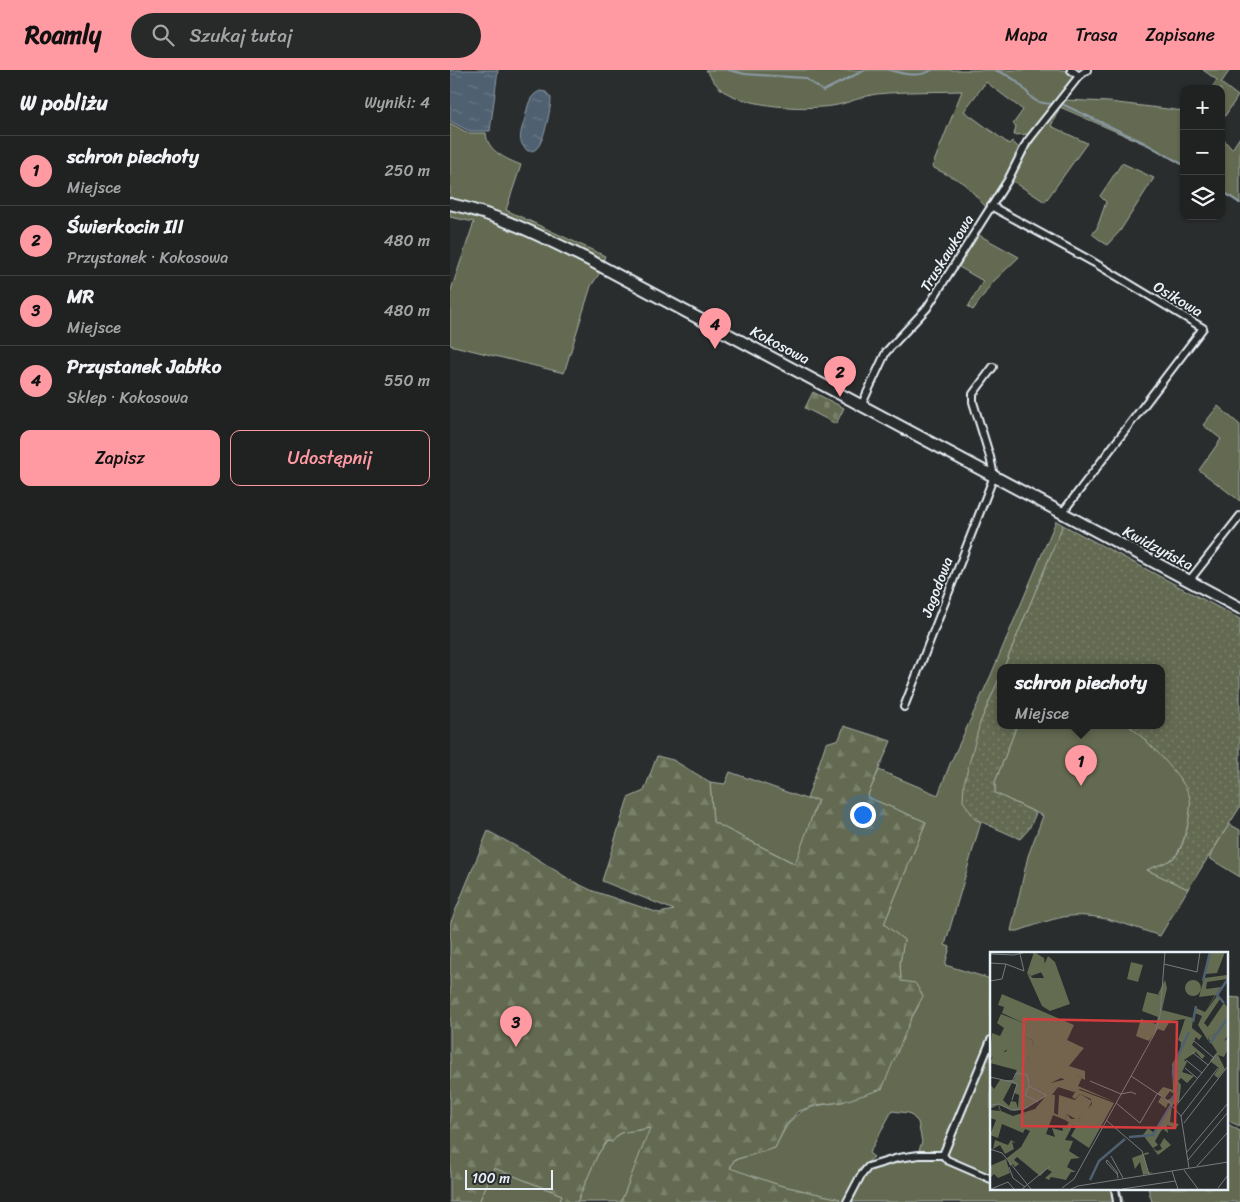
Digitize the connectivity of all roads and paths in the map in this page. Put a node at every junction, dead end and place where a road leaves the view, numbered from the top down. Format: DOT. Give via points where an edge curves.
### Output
graph roads {
  1 [pos="1071,70"];
  2 [pos="1087,70"];
  3 [pos="1079,76"];
  4 [pos="450,204"];
  5 [pos="991,206"];
  6 [pos="993,367"];
  7 [pos="861,406"];
  8 [pos="994,476"];
  9 [pos="1062,513"];
  10 [pos="1240,516"];
  11 [pos="1189,581"];
  12 [pos="1240,608"];
  13 [pos="904,707"];
  14 [pos="990,1042"];
  15 [pos="943,1155"];
  16 [pos="990,1179"];
  17 [pos="847,1202"];
  1 -- 3 [label="street"];
  2 -- 3 [label="street, Truskawkowa"];
  3 -- 5 [label="street, Truskawkowa" via="1027,142"];
  4 -- 7 [label="main road, Kokosowa" via="500,219 564,247"];
  5 -- 7 [label="street, Truskawkowa" via="927,308 886,352"];
  5 -- 9 [label="street, Osikowa" via="1093,262 1202,328"];
  6 -- 8 [label="street" via="973,394 973,402"];
  7 -- 8 [label="main road, Kokosowa"];
  8 -- 9 [label="main road, Kokosowa"];
  8 -- 13 [label="street, Jagodowa"];
  9 -- 11 [label="main road, Kwidzyńska"];
  10 -- 11 [label="street"];
  11 -- 12 [label="main road, Kwidzyńska"];
  14 -- 15 [label="street"];
  15 -- 16 [label="street" via="947,1160"];
  15 -- 17 [label="street" via="898,1158 868,1167"];
}
